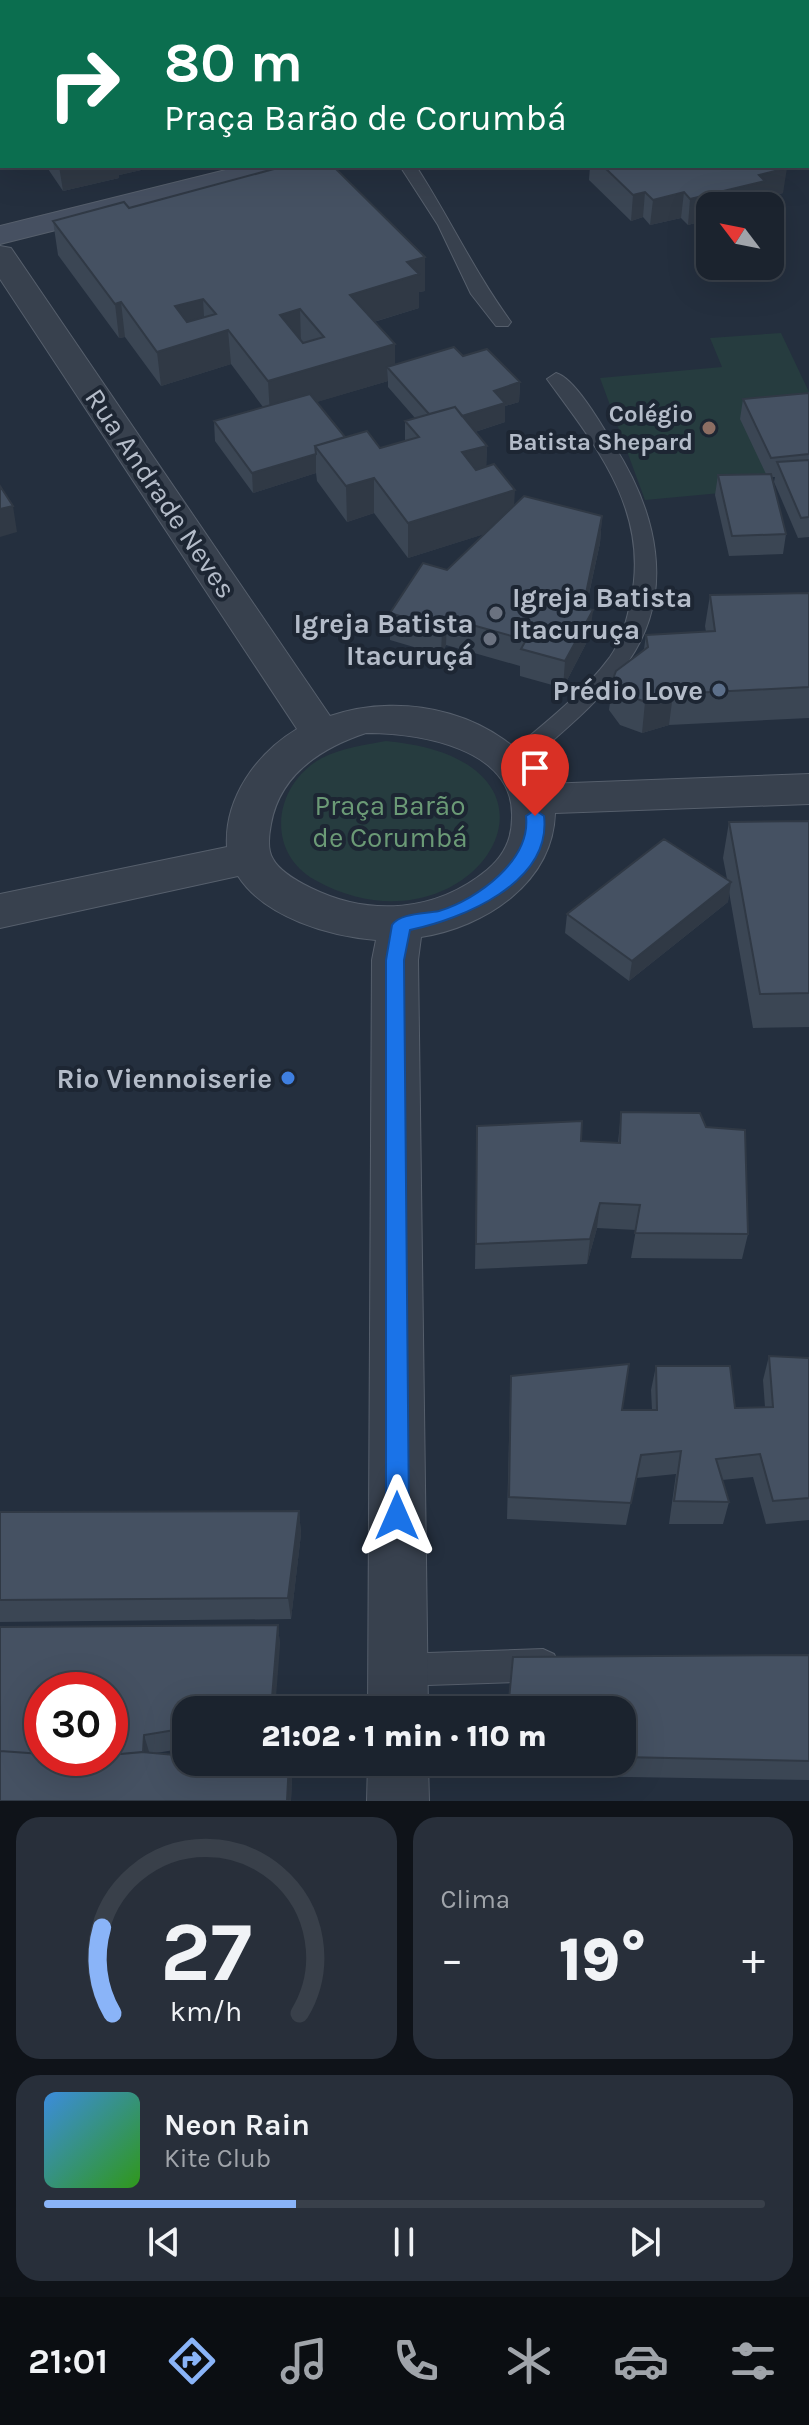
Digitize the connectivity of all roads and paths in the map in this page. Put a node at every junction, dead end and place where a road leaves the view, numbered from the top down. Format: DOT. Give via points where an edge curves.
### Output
graph roads {
  1 [pos="270,168"];
  2 [pos="409,168"];
  3 [pos="0,235"];
  4 [pos="0,255"];
  5 [pos="502,322"];
  6 [pos="556,379"];
  7 [pos="320,732"];
  8 [pos="511,764"];
  9 [pos="809,789"];
  10 [pos="533,799"];
  11 [pos="250,858"];
  12 [pos="0,911"];
  13 [pos="401,925"];
  14 [pos="581,1664"];
  15 [pos="398,1690"];
  16 [pos="398,1776"];
  17 [pos="398,1801"];
  1 -- 3 [label="street"];
  2 -- 5 [label="lane" via="446,225 480,294"];
  4 -- 7 [label="street, Rua Andrade Neves"];
  6 -- 8 [label="lane" via="610,454 643,527 642,596 622,656"];
  7 -- 8 [label="street" via="364,719 403,719 449,728"];
  7 -- 11 [label="street" via="285,755 262,785 249,821"];
  8 -- 10 [label="street"];
  9 -- 10 [label="street"];
  10 -- 13 [label="street" via="537,832 520,866 490,892 446,916"];
  11 -- 12 [label="street"];
  11 -- 13 [label="street" via="272,887 315,911 357,923"];
  13 -- 15 [label="street" via="395,960"];
  14 -- 15 [label="lane"];
  16 -- 17 [label="street"];
}
